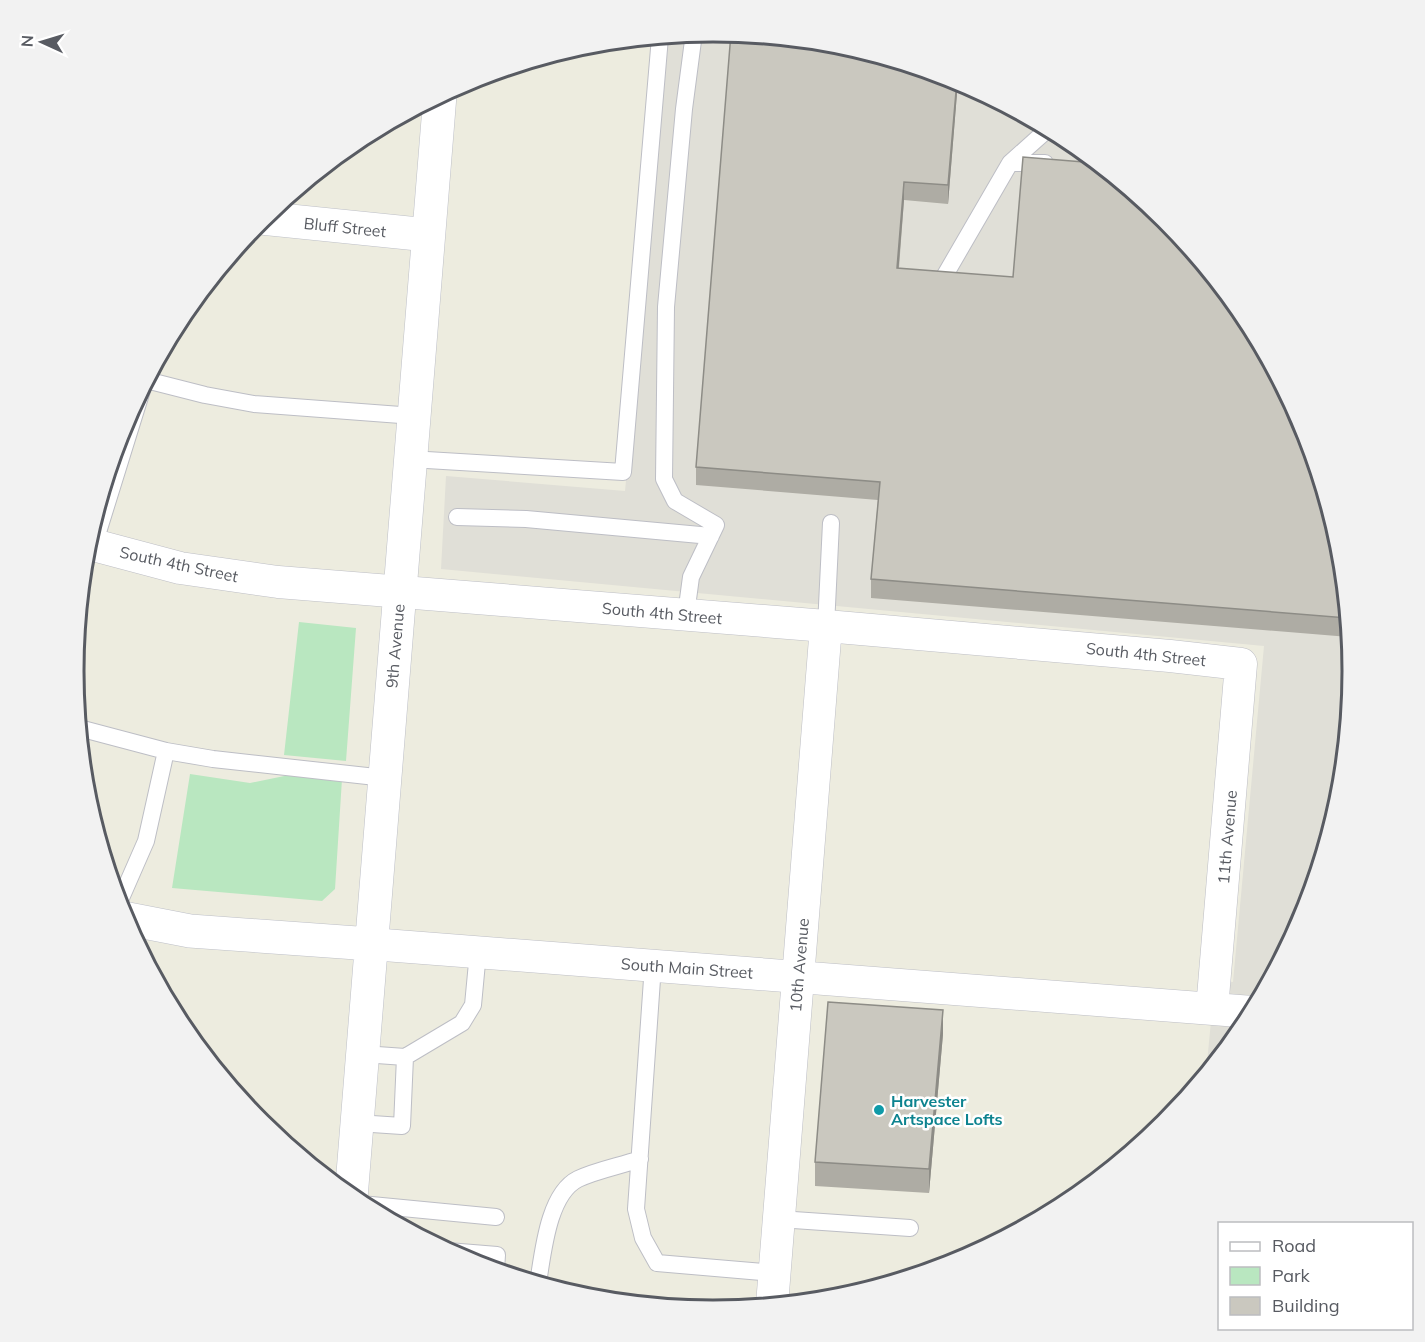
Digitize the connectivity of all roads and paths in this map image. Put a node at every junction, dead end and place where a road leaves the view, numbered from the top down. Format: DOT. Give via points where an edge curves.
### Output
graph roads {
  1 [pos="693,42"];
  2 [pos="659,44"];
  3 [pos="439,105"];
  4 [pos="1041,135"];
  5 [pos="1010,163"];
  6 [pos="1060,164"];
  7 [pos="275,219"];
  8 [pos="428,235"];
  9 [pos="941,282"];
  10 [pos="154,382"];
  11 [pos="414,416"];
  12 [pos="410,459"];
  13 [pos="457,517"];
  14 [pos="831,524"];
  15 [pos="711,536"];
  16 [pos="97,546"];
  17 [pos="400,590"];
  18 [pos="686,614"];
  19 [pos="826,626"];
  20 [pos="1241,664"];
  21 [pos="87,730"];
  22 [pos="166,752"];
  23 [pos="385,778"];
  24 [pos="124,892"];
  25 [pos="135,920"];
  26 [pos="371,944"];
  27 [pos="478,952"];
  28 [pos="653,965"];
  29 [pos="798,976"];
  30 [pos="1212,1009"];
  31 [pos="1241,1011"];
  32 [pos="363,1054"];
  33 [pos="405,1057"];
  34 [pos="357,1123"];
  35 [pos="640,1160"];
  36 [pos="352,1186"];
  37 [pos="382,1206"];
  38 [pos="496,1217"];
  39 [pos="779,1219"];
  40 [pos="910,1228"];
  41 [pos="475,1253"];
  42 [pos="497,1262"];
  43 [pos="774,1273"];
  44 [pos="540,1276"];
  45 [pos="772,1297"];
  1 -- 15 [label="lane" via="666,307 664,479 675,501 717,525"];
  2 -- 12 [label="lane" via="623,472"];
  3 -- 8 [label="main road, 9th Avenue"];
  4 -- 5 [label="lane"];
  5 -- 6 [label="lane"];
  5 -- 9 [label="lane"];
  7 -- 8 [label="main road, Bluff Street"];
  8 -- 11 [label="main road, 9th Avenue"];
  10 -- 11 [label="lane" via="254,404"];
  11 -- 12 [label="main road, 9th Avenue"];
  12 -- 17 [label="main road, 9th Avenue"];
  13 -- 15 [label="lane" via="526,519"];
  14 -- 19 [label="lane"];
  15 -- 18 [label="lane" via="692,577"];
  16 -- 17 [label="street, South 4th Street" via="180,568 231,576"];
  17 -- 18 [label="street, South 4th Street"];
  17 -- 23 [label="main road, 9th Avenue"];
  18 -- 19 [label="street, South 4th Street"];
  19 -- 20 [label="street, South 4th Street"];
  19 -- 29 [label="street, 10th Avenue"];
  20 -- 30 [label="street, 11th Avenue"];
  21 -- 22 [label="lane"];
  22 -- 23 [label="lane"];
  22 -- 24 [label="lane" via="146,841"];
  23 -- 26 [label="main road, 9th Avenue"];
  25 -- 26 [label="main road, South Main Street" via="190,931"];
  26 -- 27 [label="street, South Main Street"];
  26 -- 32 [label="main road, 9th Avenue"];
  27 -- 28 [label="street, South Main Street"];
  27 -- 33 [label="lane" via="473,1005 462,1023"];
  28 -- 29 [label="street, South Main Street"];
  28 -- 35 [label="lane"];
  29 -- 30 [label="street, South Main Street"];
  29 -- 39 [label="street, 10th Avenue"];
  30 -- 31 [label="street, South Main Street"];
  32 -- 33 [label="lane"];
  32 -- 34 [label="main road, 9th Avenue"];
  33 -- 34 [label="lane" via="402,1126"];
  34 -- 36 [label="main road, 9th Avenue"];
  35 -- 43 [label="lane" via="636,1209 643,1238 657,1263"];
  35 -- 44 [label="lane" via="578,1179 564,1189 553,1213"];
  37 -- 38 [label="lane"];
  39 -- 40 [label="lane"];
  39 -- 43 [label="street, 10th Avenue"];
  41 -- 42 [label="lane" via="497,1255"];
  43 -- 45 [label="street, 10th Avenue"];
}
